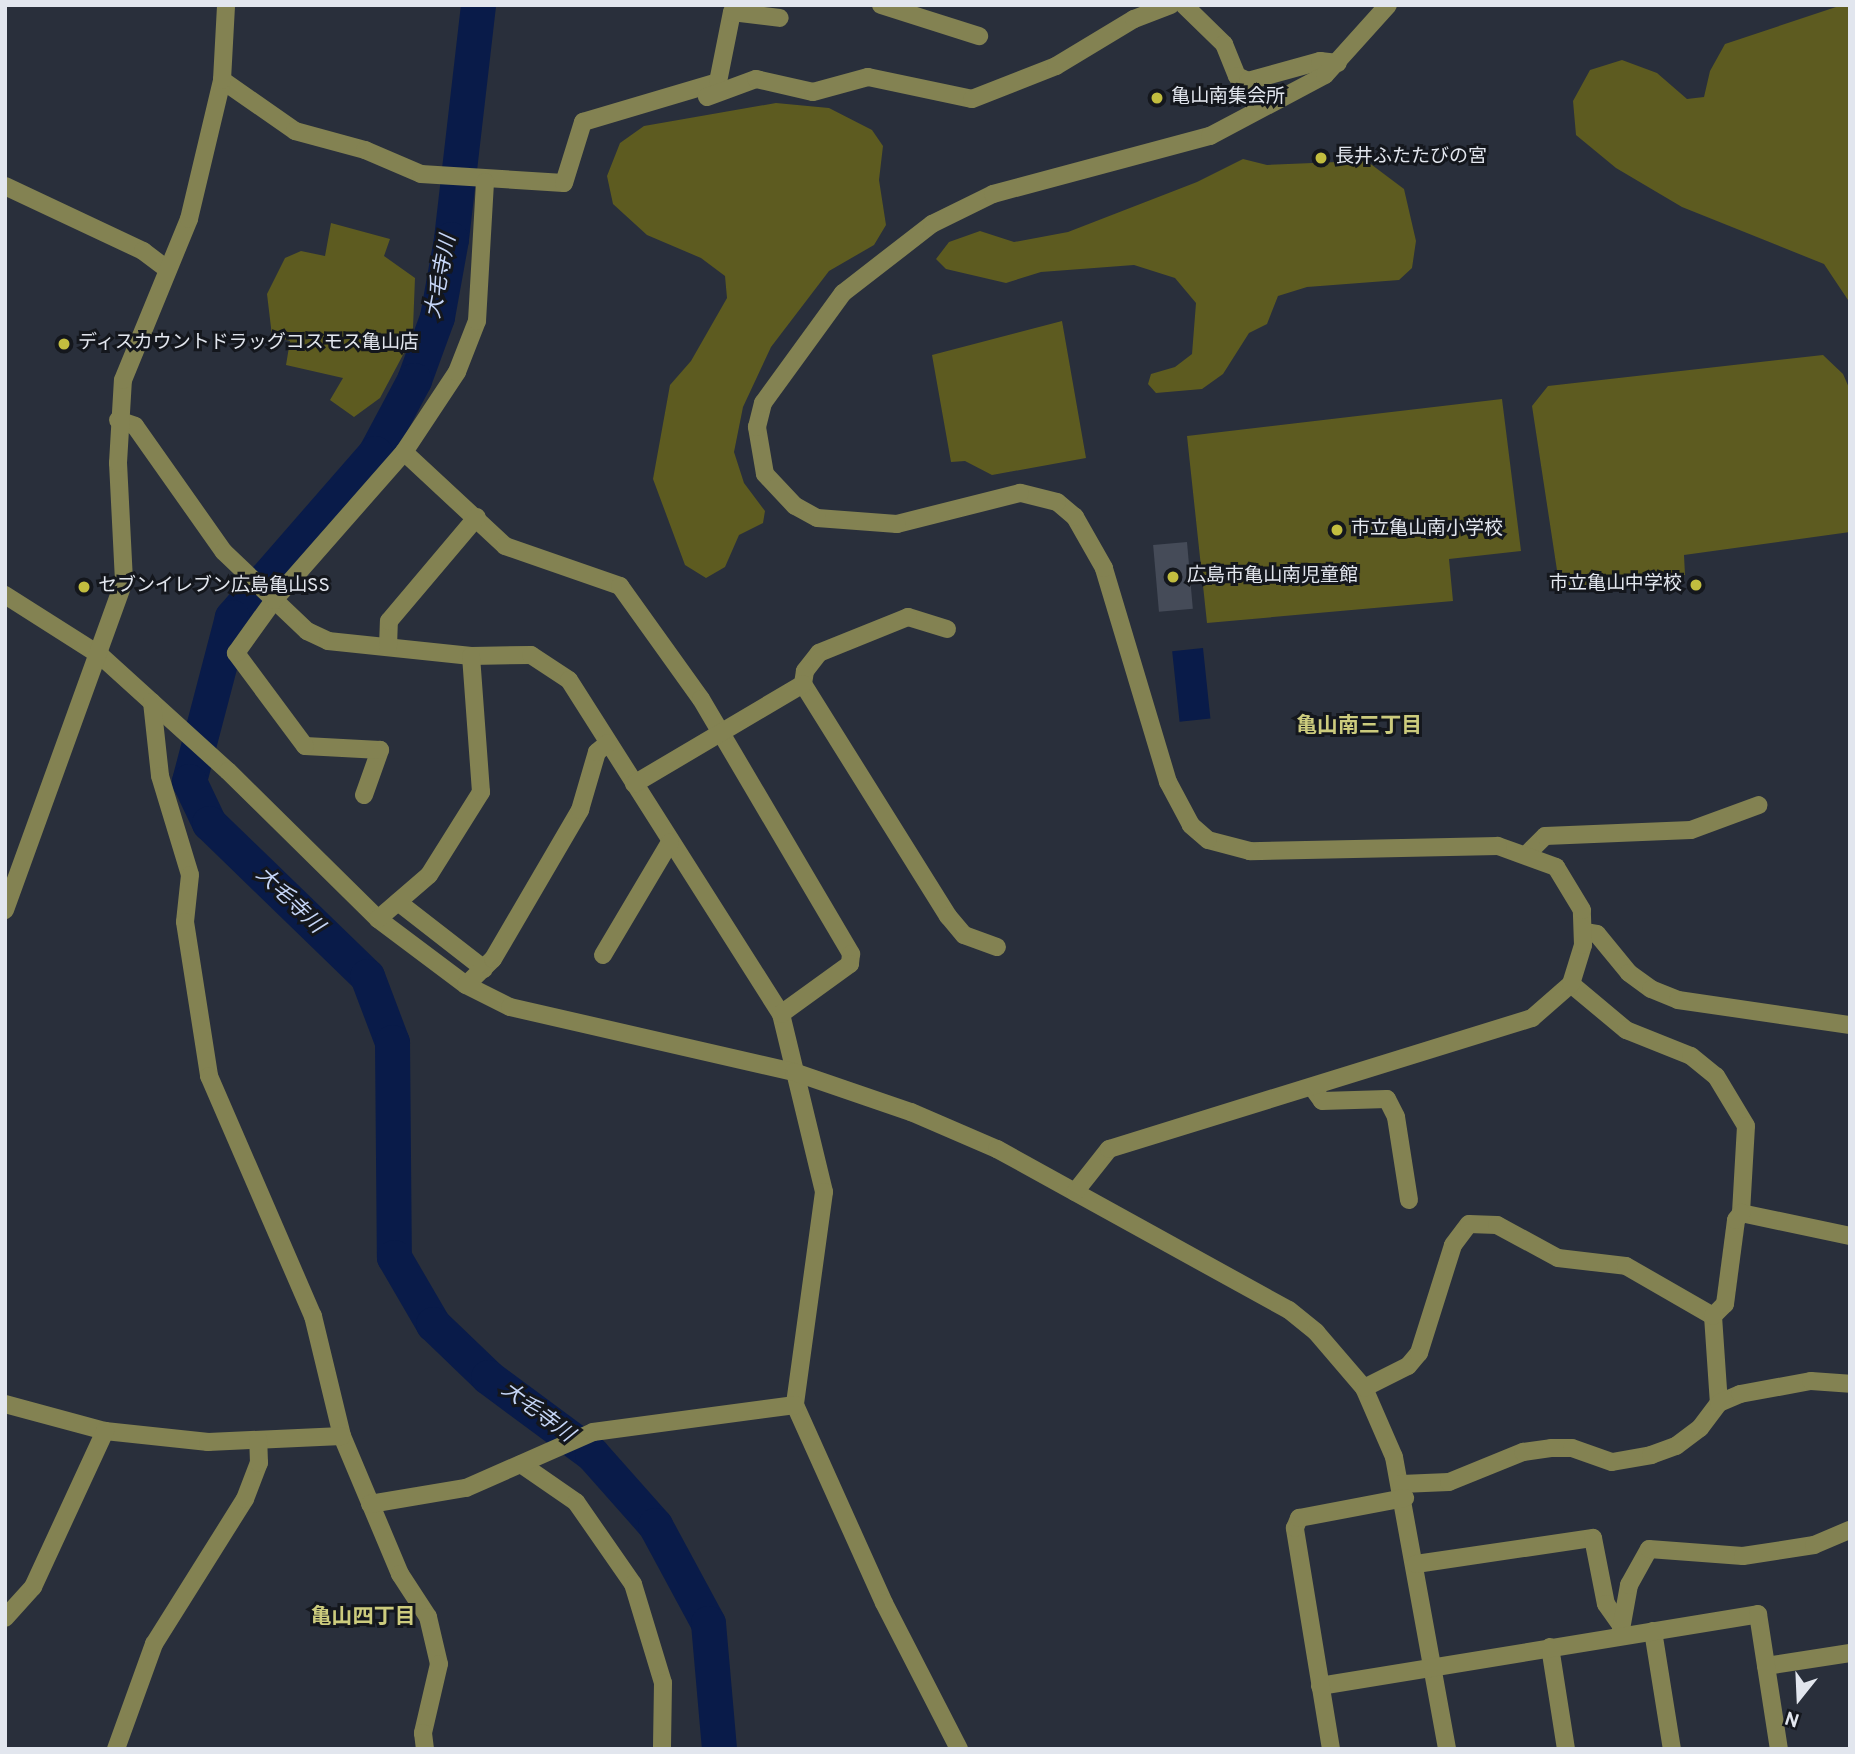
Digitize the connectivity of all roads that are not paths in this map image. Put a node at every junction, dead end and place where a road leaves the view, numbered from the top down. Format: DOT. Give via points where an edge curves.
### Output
graph roads {
  1 [pos="226,5"];
  2 [pos="881,5"];
  3 [pos="1170,5"];
  4 [pos="1184,5"];
  5 [pos="1388,5"];
  6 [pos="780,18"];
  7 [pos="979,36"];
  8 [pos="1338,63"];
  9 [pos="222,80"];
  10 [pos="686,96"];
  11 [pos="481,181"];
  12 [pos="5,187"];
  13 [pos="167,268"];
  14 [pos="118,419"];
  15 [pos="404,453"];
  16 [pos="477,517"];
  17 [pos="5,595"];
  18 [pos="269,595"];
  19 [pos="947,629"];
  20 [pos="388,647"];
  21 [pos="101,656"];
  22 [pos="471,656"];
  23 [pos="803,684"];
  24 [pos="158,707"];
  25 [pos="719,732"];
  26 [pos="608,743"];
  27 [pos="634,784"];
  28 [pos="364,795"];
  29 [pos="1759,805"];
  30 [pos="670,842"];
  31 [pos="1528,853"];
  32 [pos="11,876"];
  33 [pos="398,902"];
  34 [pos="5,909"];
  35 [pos="378,919"];
  36 [pos="1585,932"];
  37 [pos="998,947"];
  38 [pos="603,955"];
  39 [pos="484,968"];
  40 [pos="1572,984"];
  41 [pos="466,985"];
  42 [pos="781,1014"];
  43 [pos="1850,1025"];
  44 [pos="794,1072"];
  45 [pos="1312,1087"];
  46 [pos="1075,1192"];
  47 [pos="1409,1200"];
  48 [pos="1741,1213"];
  49 [pos="1850,1236"];
  50 [pos="1713,1316"];
  51 [pos="1850,1384"];
  52 [pos="1364,1388"];
  53 [pos="1719,1403"];
  54 [pos="5,1404"];
  55 [pos="795,1405"];
  56 [pos="106,1432"];
  57 [pos="342,1436"];
  58 [pos="258,1440"];
  59 [pos="527,1461"];
  60 [pos="1403,1491"];
  61 [pos="370,1504"];
  62 [pos="1850,1530"];
  63 [pos="1416,1564"];
  64 [pos="5,1618"];
  65 [pos="1620,1630"];
  66 [pos="1653,1630"];
  67 [pos="1549,1647"];
  68 [pos="1850,1653"];
  69 [pos="1433,1664"];
  70 [pos="1766,1666"];
  71 [pos="1321,1686"];
  72 [pos="116,1749"];
  73 [pos="425,1749"];
  74 [pos="662,1749"];
  75 [pos="960,1749"];
  76 [pos="1331,1749"];
  77 [pos="1447,1749"];
  78 [pos="1566,1749"];
  79 [pos="1672,1749"];
  80 [pos="1779,1749"];
  1 -- 9 [label="street"];
  2 -- 7 [label="street"];
  3 -- 10 [label="street" via="1134,19 1056,66 972,99 868,77 813,92 756,79 708,97"];
  4 -- 8 [label="street" via="1224,44 1237,76 1248,81 1320,61"];
  5 -- 8 [label="street"];
  6 -- 10 [label="street" via="732,12 718,82"];
  8 -- 31 [label="street" via="1306,88 1210,136 993,194 932,224 843,293 813,328 763,402 759,451 765,474 795,506 842,523 924,520 1020,493 1039,494 1066,509 1091,538 1104,568 1168,782 1191,825 1208,840 1250,851 1452,845"];
  9 -- 11 [label="street" via="295,131 365,150 421,174"];
  9 -- 13 [label="street" via="189,219"];
  10 -- 11 [label="street" via="583,122 564,183"];
  11 -- 15 [label="street" via="477,321 457,372"];
  12 -- 13 [label="street" via="143,251"];
  13 -- 14 [label="street" via="123,380"];
  14 -- 18 [label="street" via="135,426 232,559"];
  14 -- 21 [label="street" via="124,581"];
  15 -- 16 [label="street"];
  15 -- 18 [label="street"];
  16 -- 20 [label="street" via="389,621"];
  16 -- 25 [label="street" via="505,546 620,586"];
  17 -- 21 [label="street"];
  18 -- 20 [label="street" via="307,631 328,641"];
  18 -- 28 [label="street" via="236,653 305,746 380,750"];
  19 -- 23 [label="street" via="908,617 819,653 805,671"];
  20 -- 22 [label="street"];
  21 -- 24 [label="street"];
  21 -- 32 [label="street"];
  22 -- 26 [label="street" via="531,655 551,665 569,680"];
  22 -- 33 [label="street" via="481,792 429,875"];
  23 -- 25 [label="street" via="730,731"];
  23 -- 37 [label="street" via="948,916 964,935"];
  24 -- 35 [label="street"];
  24 -- 57 [label="street" via="160,776 190,875 185,922 209,1076 313,1316"];
  25 -- 27 [label="street"];
  25 -- 42 [label="street" via="850,954 850,964"];
  26 -- 27 [label="street"];
  26 -- 39 [label="street" via="597,752 580,810"];
  27 -- 30 [label="street"];
  29 -- 31 [label="street" via="1691,830 1545,836"];
  30 -- 38 [label="street"];
  30 -- 42 [label="street"];
  31 -- 36 [label="street" via="1556,867 1570,883"];
  32 -- 34 [label="street"];
  33 -- 35 [label="street"];
  33 -- 39 [label="street"];
  35 -- 41 [label="street"];
  36 -- 40 [label="street"];
  36 -- 43 [label="street" via="1597,934 1629,973 1678,1000"];
  39 -- 41 [label="street"];
  40 -- 45 [label="street" via="1532,1018"];
  40 -- 48 [label="street" via="1626,1030 1690,1056 1716,1076 1746,1126"];
  41 -- 44 [label="street" via="522,1010"];
  42 -- 44 [label="street"];
  44 -- 46 [label="street" via="911,1112 997,1149"];
  44 -- 55 [label="street" via="824,1192"];
  45 -- 46 [label="street" via="1108,1149"];
  45 -- 47 [label="street" via="1322,1101 1387,1099 1396,1117"];
  46 -- 52 [label="street" via="1289,1310 1331,1347"];
  48 -- 49 [label="street"];
  48 -- 50 [label="street" via="1736,1220 1725,1304"];
  50 -- 52 [label="street" via="1626,1266 1558,1258 1497,1225 1468,1224 1453,1245 1419,1353 1408,1366"];
  50 -- 53 [label="street"];
  51 -- 53 [label="street" via="1811,1381"];
  52 -- 60 [label="street" via="1382,1420"];
  53 -- 60 [label="street" via="1700,1428 1651,1455 1612,1462 1573,1448 1523,1452 1449,1482"];
  54 -- 56 [label="street"];
  55 -- 59 [label="street" via="593,1432"];
  55 -- 75 [label="street" via="884,1603"];
  56 -- 58 [label="street" via="208,1443"];
  56 -- 64 [label="street" via="33,1587"];
  57 -- 58 [label="street"];
  57 -- 61 [label="street"];
  58 -- 72 [label="street" via="259,1464 245,1499 154,1644"];
  59 -- 61 [label="street" via="466,1488"];
  59 -- 74 [label="street" via="576,1502 633,1584 663,1683"];
  60 -- 63 [label="street"];
  60 -- 71 [label="street" via="1299,1518 1295,1528"];
  61 -- 73 [label="street" via="400,1574 428,1617 436,1649"];
  62 -- 65 [label="street" via="1814,1545 1743,1556 1649,1549 1629,1585"];
  63 -- 65 [label="street" via="1593,1538 1606,1604"];
  63 -- 69 [label="street"];
  65 -- 66 [label="street"];
  65 -- 67 [label="street"];
  66 -- 70 [label="street" via="1758,1614"];
  66 -- 79 [label="street"];
  67 -- 69 [label="street"];
  67 -- 78 [label="street"];
  68 -- 70 [label="street"];
  69 -- 71 [label="street"];
  69 -- 77 [label="street"];
  70 -- 80 [label="street"];
  71 -- 76 [label="street"];
}
